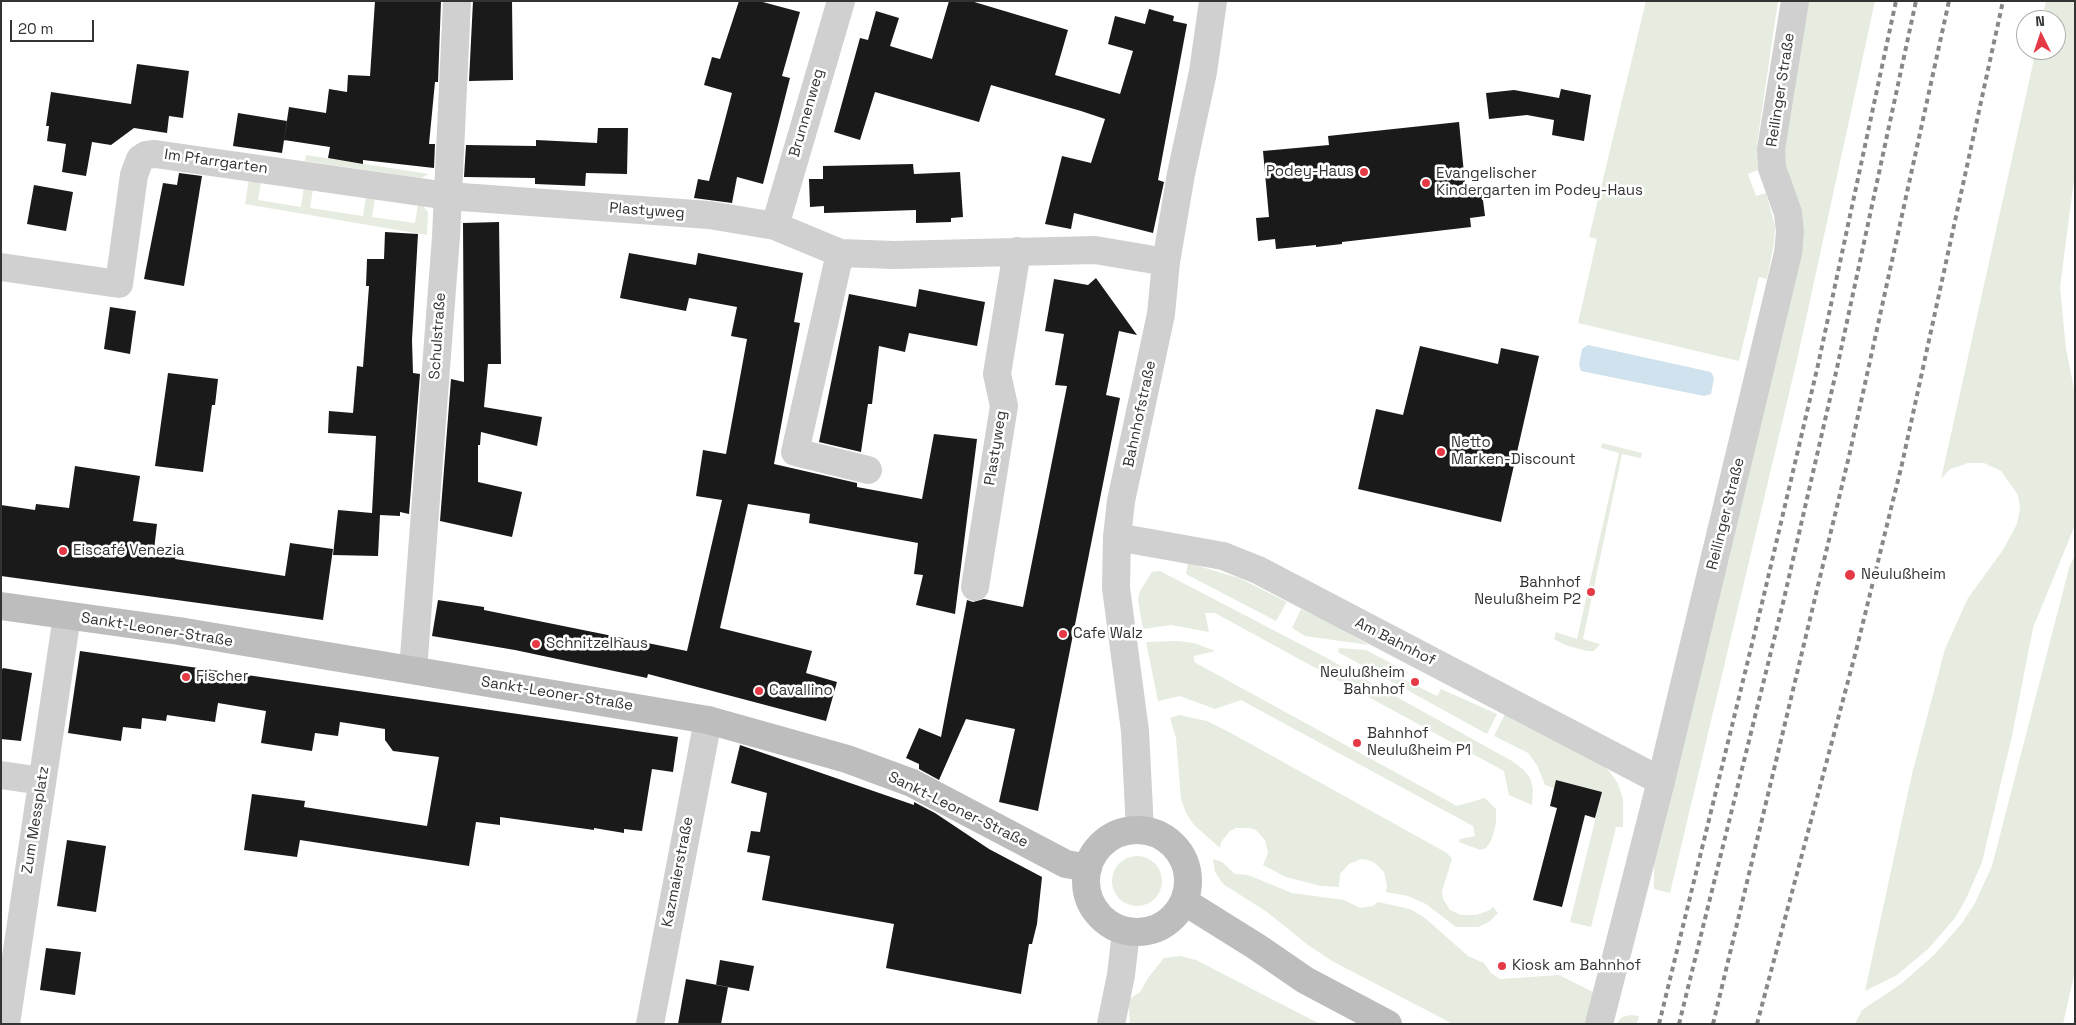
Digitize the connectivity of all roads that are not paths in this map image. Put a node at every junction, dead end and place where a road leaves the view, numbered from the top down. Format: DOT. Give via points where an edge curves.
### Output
graph roads {
  1 [pos="457,1"];
  2 [pos="841,1"];
  3 [pos="1213,1"];
  4 [pos="1795,1"];
  5 [pos="448,196"];
  6 [pos="775,226"];
  7 [pos="1017,251"];
  8 [pos="840,253"];
  9 [pos="1166,262"];
  10 [pos="1,267"];
  11 [pos="868,470"];
  12 [pos="1117,537"];
  13 [pos="975,587"];
  14 [pos="1,606"];
  15 [pos="67,616"];
  16 [pos="413,670"];
  17 [pos="708,720"];
  18 [pos="1,775"];
  19 [pos="42,781"];
  20 [pos="1661,781"];
  21 [pos="1140,830"];
  22 [pos="1088,868"];
  23 [pos="1185,902"];
  24 [pos="1126,932"];
  25 [pos="1383,1021"];
  26 [pos="6,1024"];
  27 [pos="650,1024"];
  28 [pos="1111,1024"];
  29 [pos="1600,1024"];
  1 -- 5 [label="street, Schulstraße"];
  2 -- 6 [label="street, Brunnenweg"];
  3 -- 9 [label="street, Bahnhofstraße" via="1203,72"];
  4 -- 20 [label="street, Reilinger Straße" via="1771,149 1772,168 1788,213 1788,252"];
  5 -- 6 [label="street, Plastyweg" via="709,215"];
  5 -- 10 [label="street, Im Pfarrgarten" via="166,154 146,154 140,159 134,175 118,284"];
  5 -- 16 [label="street, Schulstraße"];
  6 -- 8 [label="street, Plastyweg"];
  7 -- 8 [label="street, Plastyweg" via="894,255"];
  7 -- 9 [label="street, Plastyweg" via="1095,250"];
  7 -- 13 [label="street, Plastyweg" via="997,374 1004,406"];
  8 -- 11 [label="street" via="795,452"];
  9 -- 12 [label="street, Bahnhofstraße" via="1161,314 1121,501"];
  12 -- 20 [label="street, Am Bahnhof" via="1222,556 1258,570"];
  12 -- 21 [label="street, Bahnhofstraße" via="1116,588 1136,731"];
  14 -- 15 [label="street, Sankt-Leoner-Straße"];
  15 -- 16 [label="street, Sankt-Leoner-Straße"];
  15 -- 19 [label="street, Zum Messplatz"];
  16 -- 17 [label="street, Sankt-Leoner-Straße"];
  17 -- 22 [label="street, Sankt-Leoner-Straße" via="847,759 912,783 1066,864"];
  17 -- 27 [label="street, Kazmaierstraße"];
  18 -- 19 [label="street"];
  19 -- 26 [label="street, Zum Messplatz"];
  20 -- 29 [label="street, Reilinger Straße"];
  21 -- 22 [label="street" via="1122,832 1107,840 1095,852"];
  21 -- 23 [label="street" via="1154,832 1167,839 1185,860 1189,889"];
  22 -- 24 [label="street" via="1086,881 1093,908 1102,919"];
  23 -- 24 [label="street" via="1175,917 1161,927 1144,933"];
  23 -- 25 [label="street" via="1305,980"];
  24 -- 28 [label="street"];
}
